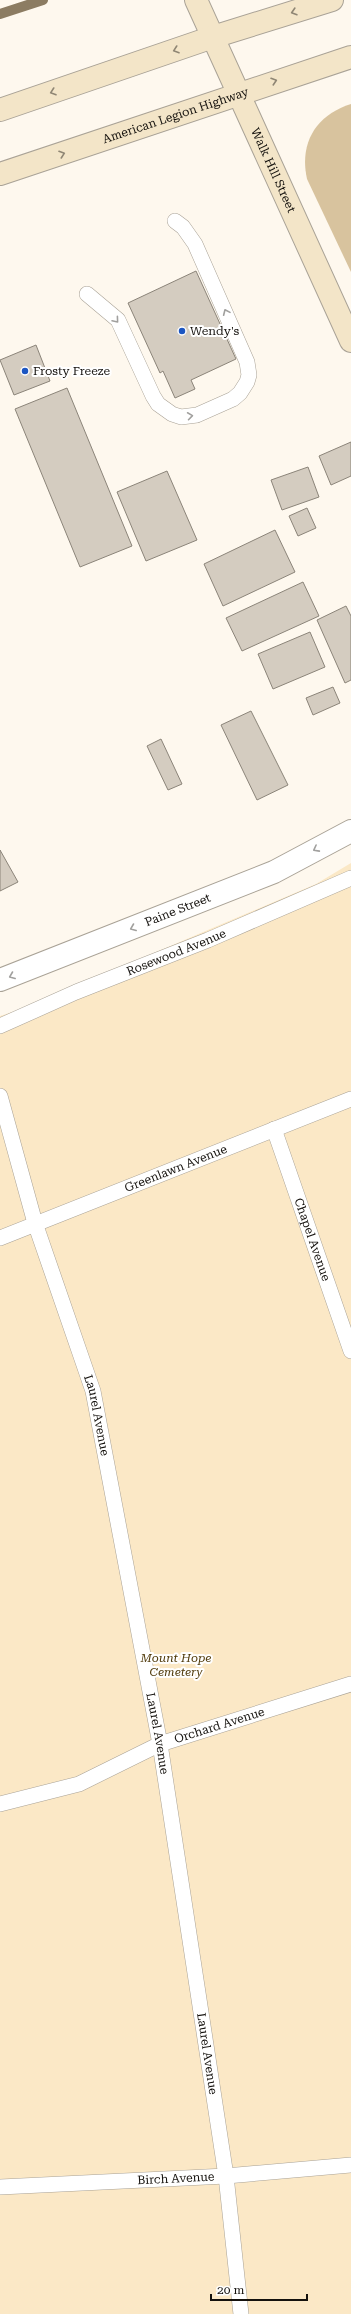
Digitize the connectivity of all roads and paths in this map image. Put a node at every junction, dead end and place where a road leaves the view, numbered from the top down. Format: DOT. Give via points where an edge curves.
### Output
graph roads {
  1 [pos="196,0"];
  2 [pos="332,0"];
  3 [pos="213,37"];
  4 [pos="351,57"];
  5 [pos="237,93"];
  6 [pos="0,110"];
  7 [pos="0,174"];
  8 [pos="175,221"];
  9 [pos="87,294"];
  10 [pos="351,341"];
  11 [pos="351,831"];
  12 [pos="351,878"];
  13 [pos="0,980"];
  14 [pos="0,1026"];
  15 [pos="0,1096"];
  16 [pos="351,1099"];
  17 [pos="274,1129"];
  18 [pos="35,1224"];
  19 [pos="0,1238"];
  20 [pos="351,1351"];
  21 [pos="351,1684"];
  22 [pos="160,1744"];
  23 [pos="0,1804"];
  24 [pos="351,2165"];
  25 [pos="226,2176"];
  26 [pos="0,2187"];
  27 [pos="241,2314"];
  1 -- 3 [label="main road, Walk Hill Street"];
  2 -- 3 [label="main road, one-way"];
  3 -- 5 [label="main road, Walk Hill Street"];
  3 -- 6 [label="main road, one-way"];
  5 -- 4 [label="main road, American Legion Highway, one-way"];
  7 -- 5 [label="main road, American Legion Highway, one-way"];
  5 -- 10 [label="main road, Walk Hill Street"];
  9 -- 8 [label="lane, one-way" via="118,320 153,396 164,410 181,417 189,416 233,399 240,393 249,375 247,362 196,244"];
  11 -- 13 [label="street, Paine Street, one-way" via="274,872"];
  12 -- 14 [label="lane, Rosewood Avenue"];
  15 -- 18 [label="lane, Laurel Avenue"];
  16 -- 17 [label="lane, Greenlawn Avenue"];
  17 -- 18 [label="lane, Greenlawn Avenue"];
  17 -- 20 [label="lane, Chapel Avenue"];
  18 -- 19 [label="lane, Greenlawn Avenue"];
  18 -- 22 [label="lane, Laurel Avenue" via="93,1391"];
  21 -- 22 [label="lane, Orchard Avenue"];
  22 -- 23 [label="lane, Orchard Avenue" via="79,1784"];
  22 -- 25 [label="lane, Laurel Avenue"];
  24 -- 25 [label="lane, Birch Avenue"];
  25 -- 26 [label="lane, Birch Avenue"];
  25 -- 27 [label="lane, Laurel Avenue"];
}
